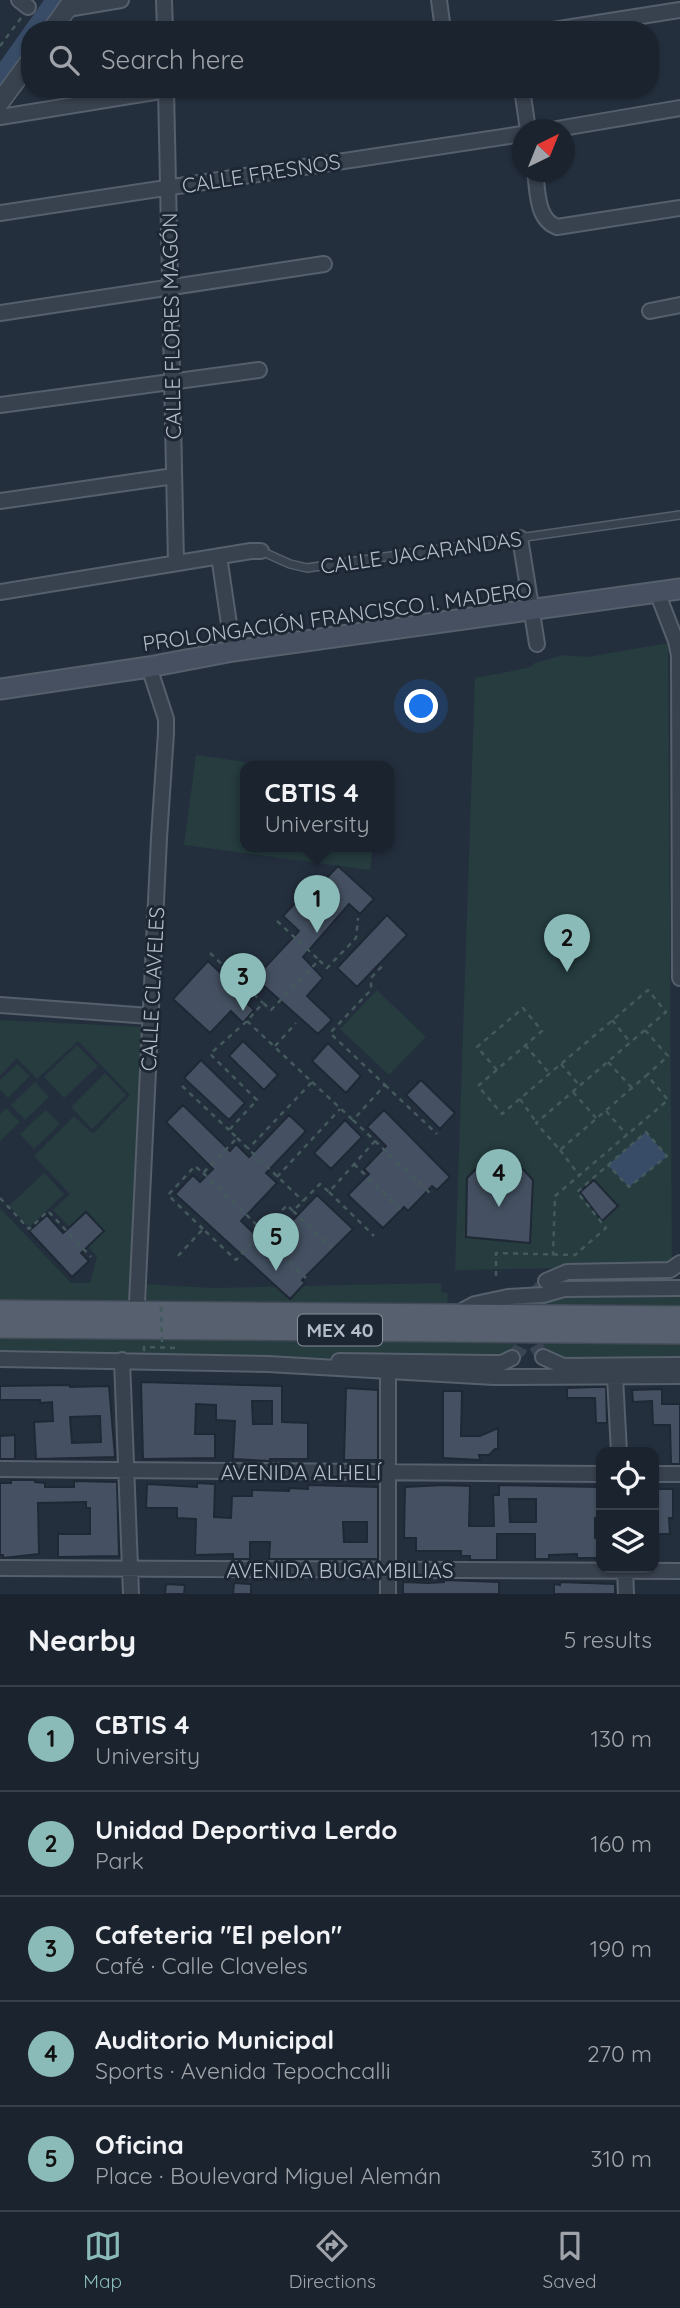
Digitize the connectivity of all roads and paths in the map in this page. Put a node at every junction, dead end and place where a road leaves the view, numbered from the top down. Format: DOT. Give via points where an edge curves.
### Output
graph roads {
  1 [pos="121,0"];
  2 [pos="164,0"];
  3 [pos="439,0"];
  4 [pos="24,4"];
  5 [pos="70,4"];
  6 [pos="680,10"];
  7 [pos="58,21"];
  8 [pos="165,21"];
  9 [pos="442,21"];
  10 [pos="610,21"];
  11 [pos="0,46"];
  12 [pos="21,73"];
  13 [pos="119,98"];
  14 [pos="169,98"];
  15 [pos="523,98"];
  16 [pos="0,102"];
  17 [pos="680,108"];
  18 [pos="0,117"];
  19 [pos="526,119"];
  20 [pos="575,126"];
  21 [pos="512,136"];
  22 [pos="537,182"];
  23 [pos="168,187"];
  24 [pos="680,208"];
  25 [pos="0,213"];
  26 [pos="324,264"];
  27 [pos="170,287"];
  28 [pos="680,305"];
  29 [pos="650,311"];
  30 [pos="0,313"];
  31 [pos="259,370"];
  32 [pos="172,382"];
  33 [pos="0,405"];
  34 [pos="174,476"];
  35 [pos="0,501"];
  36 [pos="680,515"];
  37 [pos="520,538"];
  38 [pos="261,551"];
  39 [pos="219,556"];
  40 [pos="176,563"];
  41 [pos="680,589"];
  42 [pos="0,592"];
  43 [pos="657,592"];
  44 [pos="532,610"];
  45 [pos="678,641"];
  46 [pos="537,644"];
  47 [pos="233,651"];
  48 [pos="149,667"];
  49 [pos="0,690"];
  50 [pos="680,733"];
  51 [pos="680,824"];
  52 [pos="358,918"];
  53 [pos="680,919"];
  54 [pos="277,921"];
  55 [pos="210,953"];
  56 [pos="319,960"];
  57 [pos="385,963"];
  58 [pos="680,978"];
  59 [pos="263,1003"];
  60 [pos="0,1005"];
  61 [pos="150,1016"];
  62 [pos="612,1020"];
  63 [pos="247,1021"];
  64 [pos="296,1023"];
  65 [pos="645,1030"];
  66 [pos="631,1042"];
  67 [pos="525,1045"];
  68 [pos="274,1046"];
  69 [pos="608,1062"];
  70 [pos="561,1064"];
  71 [pos="496,1070"];
  72 [pos="550,1073"];
  73 [pos="647,1075"];
  74 [pos="312,1082"];
  75 [pos="385,1085"];
  76 [pos="182,1086"];
  77 [pos="580,1086"];
  78 [pos="632,1088"];
  79 [pos="573,1092"];
  80 [pos="520,1099"];
  81 [pos="340,1109"];
  82 [pos="606,1110"];
  83 [pos="597,1118"];
  84 [pos="353,1120"];
  85 [pos="536,1123"];
  86 [pos="229,1130"];
  87 [pos="437,1134"];
  88 [pos="627,1135"];
  89 [pos="237,1138"];
  90 [pos="375,1141"];
  91 [pos="248,1149"];
  92 [pos="560,1150"];
  93 [pos="354,1164"];
  94 [pos="608,1165"];
  95 [pos="203,1173"];
  96 [pos="580,1175"];
  97 [pos="277,1177"];
  98 [pos="329,1192"];
  99 [pos="431,1194"];
  100 [pos="0,1198"];
  101 [pos="303,1201"];
  102 [pos="293,1211"];
  103 [pos="404,1213"];
  104 [pos="203,1229"];
  105 [pos="262,1232"];
  106 [pos="374,1236"];
  107 [pos="332,1248"];
  108 [pos="553,1255"];
  109 [pos="178,1256"];
  110 [pos="91,1257"];
  111 [pos="680,1262"];
  112 [pos="496,1276"];
  113 [pos="306,1278"];
  114 [pos="546,1281"];
  115 [pos="680,1288"];
  116 [pos="151,1310"];
  117 [pos="0,1311"];
  118 [pos="455,1314"];
  119 [pos="680,1317"];
  120 [pos="0,1327"];
  121 [pos="680,1333"];
  122 [pos="162,1343"];
  123 [pos="543,1357"];
  124 [pos="512,1358"];
  125 [pos="0,1359"];
  126 [pos="122,1360"];
  127 [pos="268,1364"];
  128 [pos="680,1365"];
  129 [pos="388,1371"];
  130 [pos="680,1376"];
  131 [pos="615,1377"];
  132 [pos="619,1447"];
  133 [pos="0,1469"];
  134 [pos="126,1470"];
  135 [pos="389,1472"];
  136 [pos="596,1474"];
  137 [pos="659,1474"];
  138 [pos="680,1474"];
  139 [pos="0,1568"];
  140 [pos="596,1569"];
  141 [pos="130,1570"];
  142 [pos="389,1570"];
  143 [pos="659,1570"];
  144 [pos="680,1571"];
  145 [pos="625,1573"];
  146 [pos="131,1594"];
  147 [pos="388,1594"];
  148 [pos="626,1594"];
  1 -- 5 [label="street"];
  2 -- 8 [label="street"];
  3 -- 9 [label="street"];
  4 -- 11 [label="path"];
  5 -- 7 [label="street"];
  6 -- 10 [label="street"];
  12 -- 16 [label="street"];
  13 -- 18 [label="street"];
  14 -- 23 [label="street, CALLE FLORES MAGÓN"];
  15 -- 19 [label="street"];
  17 -- 20 [label="street"];
  21 -- 23 [label="street, CALLE FRESNOS"];
  22 -- 24 [label="street" via="542,215 550,224 565,227"];
  23 -- 25 [label="street, CALLE FRESNOS"];
  23 -- 27 [label="street, CALLE FLORES MAGÓN"];
  26 -- 27 [label="street"];
  27 -- 30 [label="street"];
  27 -- 32 [label="street, CALLE FLORES MAGÓN"];
  28 -- 29 [label="street"];
  31 -- 32 [label="street"];
  32 -- 33 [label="street"];
  32 -- 34 [label="street, CALLE FLORES MAGÓN"];
  34 -- 35 [label="street"];
  34 -- 40 [label="street, CALLE FLORES MAGÓN"];
  36 -- 37 [label="lane, CALLE JACARANDAS"];
  37 -- 38 [label="lane, CALLE JACARANDAS" via="307,568"];
  37 -- 44 [label="street"];
  38 -- 39 [label="street, CALLE JACARANDAS"];
  39 -- 40 [label="street, CALLE JACARANDAS"];
  39 -- 47 [label="street"];
  40 -- 42 [label="street, CALLE JACARANDAS"];
  41 -- 43 [label="main road, PROLONGACIÓN FRANCISCO I. MADERO"];
  43 -- 44 [label="main road, PROLONGACIÓN FRANCISCO I. MADERO"];
  43 -- 45 [label="street"];
  44 -- 46 [label="street"];
  44 -- 47 [label="main road, PROLONGACIÓN FRANCISCO I. MADERO"];
  45 -- 50 [label="street"];
  47 -- 48 [label="main road, PROLONGACIÓN FRANCISCO I. MADERO"];
  48 -- 49 [label="main road, PROLONGACIÓN FRANCISCO I. MADERO"];
  48 -- 61 [label="street, CALLE CLAVELES" via="166,719"];
  50 -- 51 [label="street"];
  51 -- 53 [label="street"];
  52 -- 56 [label="path" via="356,938 327,968"];
  53 -- 58 [label="street"];
  54 -- 56 [label="path"];
  55 -- 59 [label="path"];
  56 -- 59 [label="path" via="271,1010"];
  57 -- 75 [label="path" via="371,978 371,990 330,1032"];
  59 -- 63 [label="path"];
  60 -- 61 [label="street"];
  61 -- 116 [label="street, CALLE CLAVELES" via="136,1303"];
  62 -- 65 [label="path" via="648,990 666,1012"];
  62 -- 66 [label="path"];
  62 -- 70 [label="path"];
  63 -- 68 [label="path"];
  63 -- 86 [label="path" via="210,1054 257,1100"];
  64 -- 68 [label="path"];
  65 -- 66 [label="path"];
  65 -- 73 [label="path" via="668,1056"];
  66 -- 69 [label="path"];
  67 -- 71 [label="path"];
  67 -- 71 [label="path" via="542,1031 523,1008 477,1047"];
  67 -- 72 [label="path"];
  68 -- 74 [label="path"];
  69 -- 77 [label="path"];
  69 -- 78 [label="path"];
  70 -- 72 [label="path"];
  70 -- 77 [label="path"];
  71 -- 80 [label="path" via="478,1086 502,1114"];
  72 -- 80 [label="path"];
  73 -- 78 [label="path"];
  73 -- 88 [label="path" via="668,1100"];
  74 -- 81 [label="path"];
  74 -- 91 [label="path"];
  75 -- 84 [label="path"];
  75 -- 87 [label="path"];
  76 -- 86 [label="path"];
  77 -- 79 [label="path"];
  78 -- 82 [label="path"];
  79 -- 83 [label="path"];
  79 -- 85 [label="path"];
  80 -- 85 [label="path"];
  81 -- 84 [label="path"];
  81 -- 97 [label="path"];
  82 -- 83 [label="path"];
  82 -- 88 [label="path"];
  83 -- 92 [label="path"];
  84 -- 90 [label="path"];
  85 -- 92 [label="path"];
  86 -- 89 [label="path"];
  88 -- 96 [label="path"];
  89 -- 91 [label="path"];
  89 -- 95 [label="path"];
  90 -- 93 [label="path"];
  90 -- 99 [label="path"];
  91 -- 97 [label="path"];
  92 -- 96 [label="path"];
  93 -- 98 [label="path"];
  93 -- 103 [label="path"];
  94 -- 94 [label="path" via="629,1187 667,1156 646,1132"];
  94 -- 108 [label="path" via="577,1192 606,1228 575,1255"];
  95 -- 104 [label="path" via="195,1166 168,1195"];
  95 -- 105 [label="path"];
  96 -- 108 [label="path" via="555,1196"];
  97 -- 101 [label="path"];
  98 -- 101 [label="path" via="320,1184"];
  98 -- 106 [label="path"];
  100 -- 110 [label="path" via="29,1229 48,1211"];
  101 -- 102 [label="path"];
  102 -- 105 [label="path" via="287,1205"];
  102 -- 107 [label="path"];
  104 -- 105 [label="path" via="236,1260"];
  104 -- 109 [label="path"];
  105 -- 113 [label="path"];
  108 -- 112 [label="path" via="496,1253"];
  111 -- 114 [label="street" via="670,1270 567,1272"];
  115 -- 118 [label="street" via="564,1289 475,1304"];
  116 -- 117 [label="main road, MEX 40"];
  116 -- 118 [label="main road, MEX 40"];
  116 -- 122 [label="path, bridge"];
  118 -- 119 [label="main road, MEX 40"];
  120 -- 121 [label="main road, MEX 40"];
  123 -- 128 [label="street" via="563,1366"];
  124 -- 127 [label="street" via="502,1363 352,1360"];
  125 -- 126 [label="street"];
  126 -- 127 [label="street"];
  126 -- 134 [label="street"];
  127 -- 129 [label="street"];
  129 -- 131 [label="street"];
  129 -- 135 [label="street"];
  130 -- 131 [label="street"];
  131 -- 132 [label="street"];
  133 -- 134 [label="street, AVENIDA ALHELÍ"];
  134 -- 135 [label="street, AVENIDA ALHELÍ"];
  134 -- 141 [label="street"];
  135 -- 136 [label="street, AVENIDA ALHELÍ"];
  135 -- 142 [label="street"];
  137 -- 138 [label="street"];
  139 -- 141 [label="street, AVENIDA BUGAMBILIAS"];
  140 -- 142 [label="street, AVENIDA BUGAMBILIAS"];
  141 -- 142 [label="street, AVENIDA BUGAMBILIAS"];
  141 -- 146 [label="street"];
  142 -- 147 [label="street"];
  143 -- 144 [label="street, AVENIDA BUGAMBILIAS"];
  145 -- 148 [label="street"];
}
